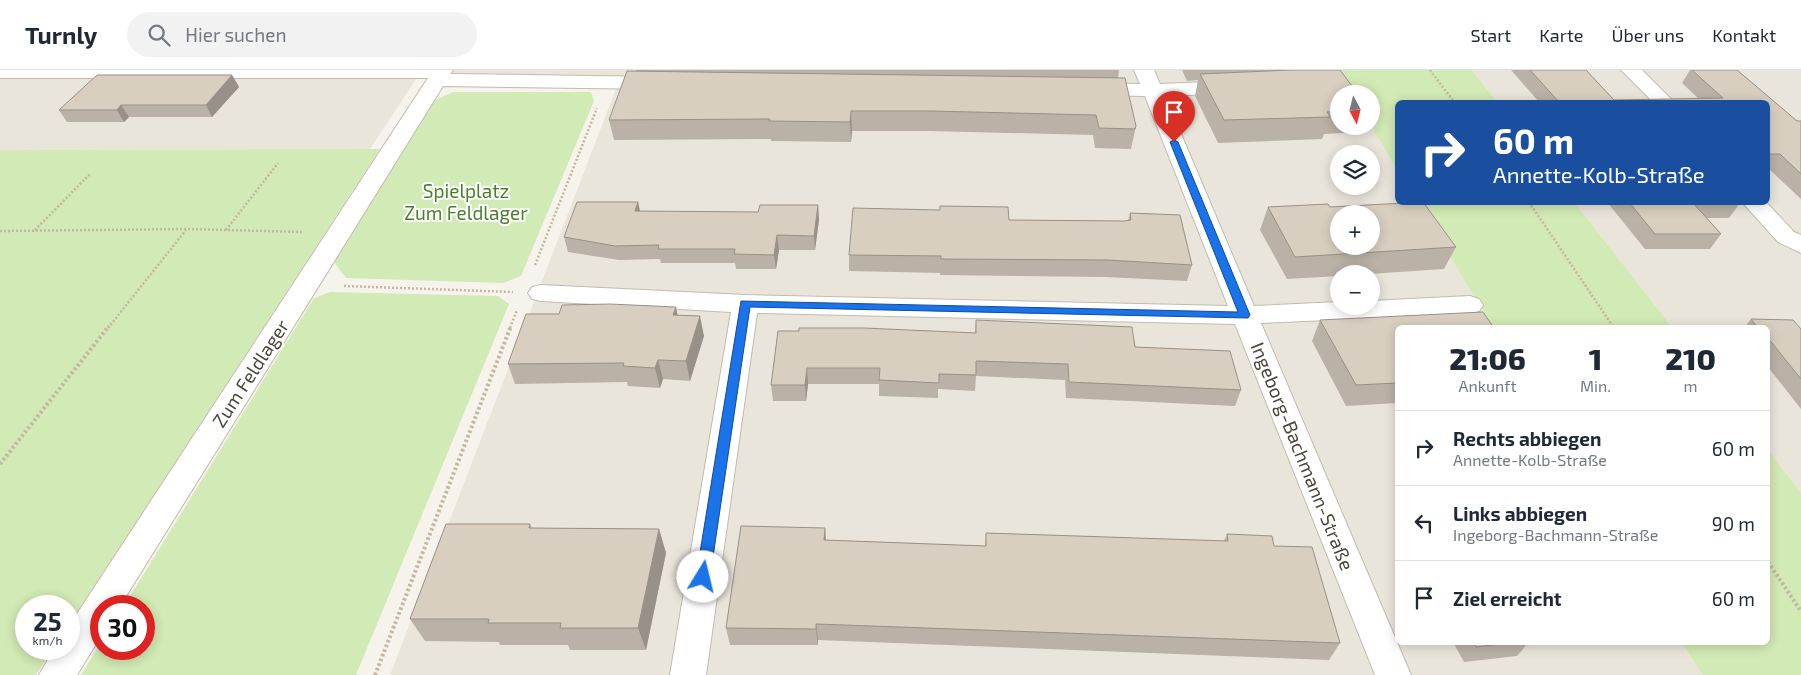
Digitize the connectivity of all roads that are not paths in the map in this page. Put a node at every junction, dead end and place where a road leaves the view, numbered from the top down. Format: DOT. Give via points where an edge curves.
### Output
graph roads {
  1 [pos="1631,70"];
  2 [pos="0,72"];
  3 [pos="441,74"];
  4 [pos="1149,80"];
  5 [pos="677,83"];
  6 [pos="1251,86"];
  7 [pos="1073,89"];
  8 [pos="1662,100"];
  9 [pos="1756,205"];
  10 [pos="1801,246"];
  11 [pos="532,293"];
  12 [pos="745,304"];
  13 [pos="1470,305"];
  14 [pos="1245,315"];
  15 [pos="57,675"];
  16 [pos="688,675"];
  17 [pos="1393,675"];
  1 -- 8 [label="street"];
  2 -- 3 [label="street"];
  3 -- 5 [label="street"];
  3 -- 15 [label="street, Zum Feldlager"];
  4 -- 6 [label="street"];
  4 -- 7 [label="street"];
  4 -- 14 [label="street, Ingeborg-Bachmann-Straße"];
  9 -- 10 [label="street" via="1786,237"];
  11 -- 12 [label="street"];
  12 -- 14 [label="street"];
  12 -- 16 [label="street"];
  13 -- 14 [label="street"];
  14 -- 17 [label="street, Ingeborg-Bachmann-Straße"];
}
